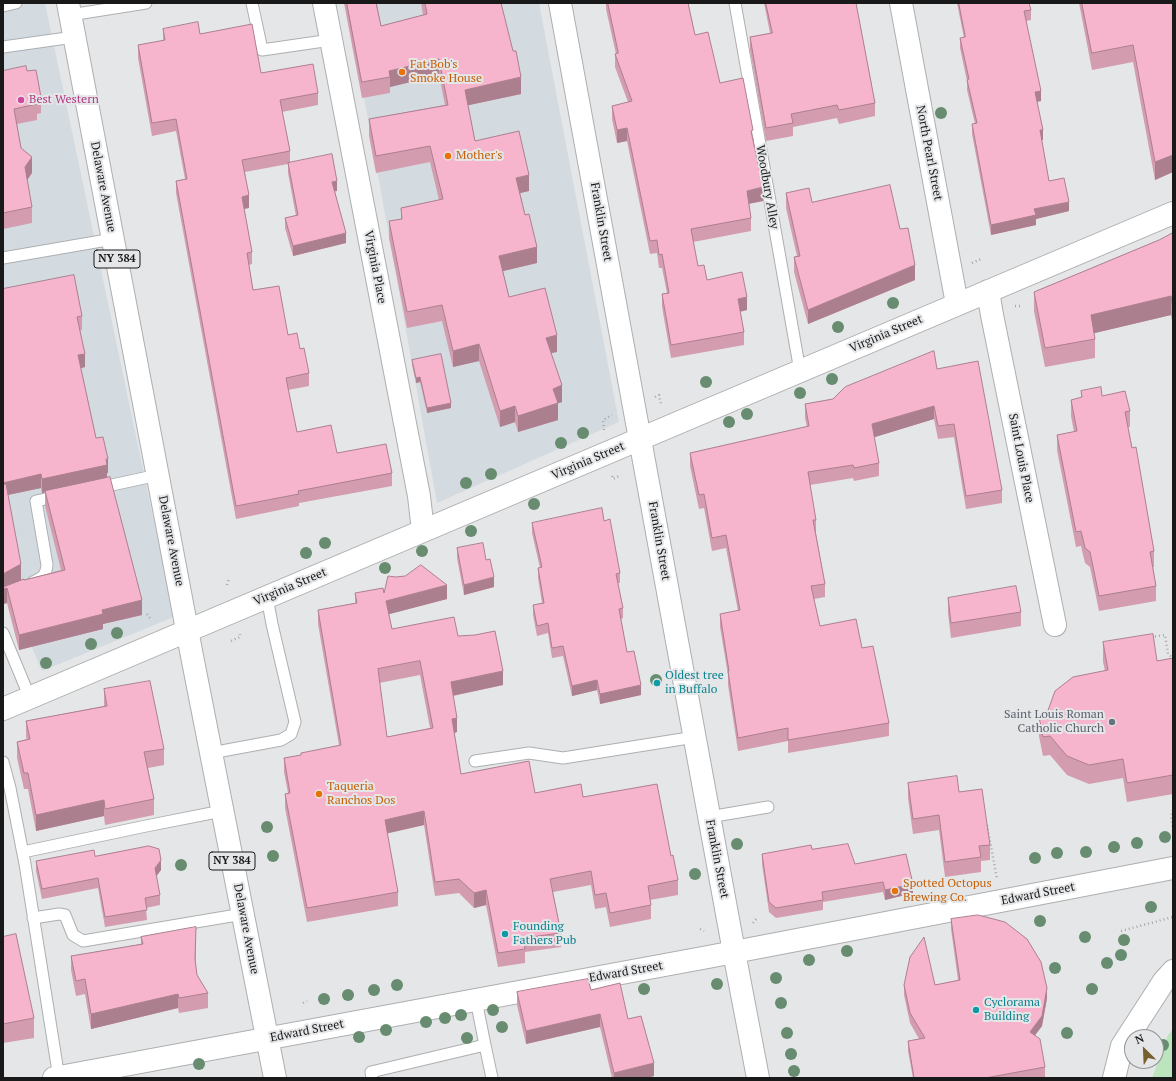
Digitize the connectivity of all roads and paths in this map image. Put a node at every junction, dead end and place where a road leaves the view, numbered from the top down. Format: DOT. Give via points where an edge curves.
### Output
graph roads {
  1 [pos="16,3"];
  2 [pos="146,3"];
  3 [pos="252,3"];
  4 [pos="324,3"];
  5 [pos="560,3"];
  6 [pos="735,3"];
  7 [pos="901,3"];
  8 [pos="3,6"];
  9 [pos="69,9"];
  10 [pos="74,37"];
  11 [pos="331,40"];
  12 [pos="3,47"];
  13 [pos="1173,213"];
  14 [pos="112,238"];
  15 [pos="3,258"];
  16 [pos="988,291"];
  17 [pos="957,304"];
  18 [pos="800,370"];
  19 [pos="659,395"];
  20 [pos="660,404"];
  21 [pos="614,415"];
  22 [pos="605,431"];
  23 [pos="640,438"];
  24 [pos="158,475"];
  25 [pos="621,476"];
  26 [pos="613,479"];
  27 [pos="91,490"];
  28 [pos="68,495"];
  29 [pos="423,531"];
  30 [pos="229,578"];
  31 [pos="226,584"];
  32 [pos="22,587"];
  33 [pos="267,597"];
  34 [pos="146,614"];
  35 [pos="150,618"];
  36 [pos="1055,625"];
  37 [pos="188,630"];
  38 [pos="3,633"];
  39 [pos="240,637"];
  40 [pos="1150,637"];
  41 [pos="231,641"];
  42 [pos="1173,658"];
  43 [pos="30,698"];
  44 [pos="3,709"];
  45 [pos="695,737"];
  46 [pos="211,753"];
  47 [pos="475,761"];
  48 [pos="3,762"];
  49 [pos="768,807"];
  50 [pos="1173,810"];
  51 [pos="222,811"];
  52 [pos="709,817"];
  53 [pos="986,818"];
  54 [pos="1173,830"];
  55 [pos="23,852"];
  56 [pos="1173,868"];
  57 [pos="1002,901"];
  58 [pos="243,914"];
  59 [pos="758,917"];
  60 [pos="33,918"];
  61 [pos="1173,918"];
  62 [pos="752,924"];
  63 [pos="700,929"];
  64 [pos="704,931"];
  65 [pos="1121,931"];
  66 [pos="734,952"];
  67 [pos="1173,971"];
  68 [pos="476,1000"];
  69 [pos="307,1001"];
  70 [pos="303,1003"];
  71 [pos="267,1039"];
  72 [pos="485,1045"];
  73 [pos="58,1078"];
  74 [pos="275,1078"];
  75 [pos="372,1078"];
  76 [pos="492,1078"];
  77 [pos="758,1078"];
  78 [pos="1114,1078"];
  1 -- 8 [label="lane"];
  2 -- 9 [label="lane"];
  3 -- 11 [label="lane" via="262,50"];
  4 -- 11 [label="street, Virginia Place"];
  5 -- 23 [label="street, Franklin Street"];
  6 -- 18 [label="lane, Woodbury Alley"];
  7 -- 17 [label="street, North Pearl Street"];
  9 -- 10 [label="street, Delaware Avenue / NY 384"];
  10 -- 12 [label="lane"];
  10 -- 14 [label="street, Delaware Avenue / NY 384"];
  11 -- 29 [label="street, Virginia Place" via="419,496"];
  13 -- 16 [label="street, Virginia Street"];
  14 -- 15 [label="lane"];
  14 -- 24 [label="street, Delaware Avenue / NY 384"];
  16 -- 17 [label="street, Virginia Street"];
  16 -- 36 [label="street, Saint Louis Place"];
  17 -- 18 [label="street, Virginia Street"];
  18 -- 23 [label="street, Virginia Street"];
  19 -- 20 [label="path"];
  21 -- 22 [label="path" via="603,420"];
  23 -- 29 [label="street, Virginia Street"];
  23 -- 45 [label="street, Franklin Street"];
  24 -- 27 [label="lane"];
  24 -- 37 [label="street, Delaware Avenue / NY 384"];
  25 -- 26 [label="path"];
  28 -- 32 [label="lane" via="36,501 46,572 41,578"];
  29 -- 33 [label="street, Virginia Street"];
  30 -- 31 [label="path"];
  33 -- 37 [label="street, Virginia Street"];
  33 -- 46 [label="lane" via="295,722 292,734 281,740"];
  34 -- 35 [label="path"];
  37 -- 43 [label="street, Virginia Street"];
  37 -- 46 [label="street, Delaware Avenue / NY 384"];
  38 -- 43 [label="lane"];
  39 -- 41 [label="path"];
  40 -- 42 [label="path" via="1165,635 1168,654"];
  43 -- 44 [label="street, Virginia Street"];
  45 -- 47 [label="lane" via="562,758 529,753"];
  45 -- 52 [label="street, Franklin Street"];
  46 -- 51 [label="street, Delaware Avenue / NY 384"];
  48 -- 55 [label="lane"];
  49 -- 52 [label="lane"];
  50 -- 54 [label="path"];
  51 -- 55 [label="lane"];
  51 -- 58 [label="street, Delaware Avenue / NY 384"];
  52 -- 66 [label="street, Franklin Street"];
  53 -- 57 [label="path"];
  55 -- 60 [label="lane"];
  56 -- 57 [label="street, Edward Street"];
  57 -- 66 [label="street, Edward Street"];
  58 -- 60 [label="lane" via="83,941 73,935 65,915"];
  58 -- 71 [label="street, Delaware Avenue / NY 384"];
  59 -- 62 [label="path"];
  60 -- 73 [label="lane"];
  61 -- 65 [label="path"];
  63 -- 64 [label="path"];
  66 -- 68 [label="street, Edward Street"];
  66 -- 77 [label="street, Franklin Street"];
  67 -- 78 [label="street" via="1122,1046"];
  68 -- 71 [label="street, Edward Street"];
  68 -- 72 [label="lane"];
  69 -- 70 [label="path"];
  71 -- 73 [label="street, Edward Street"];
  71 -- 74 [label="street, Delaware Avenue / NY 384"];
  72 -- 75 [label="lane" via="371,1072"];
  72 -- 76 [label="lane"];
}
